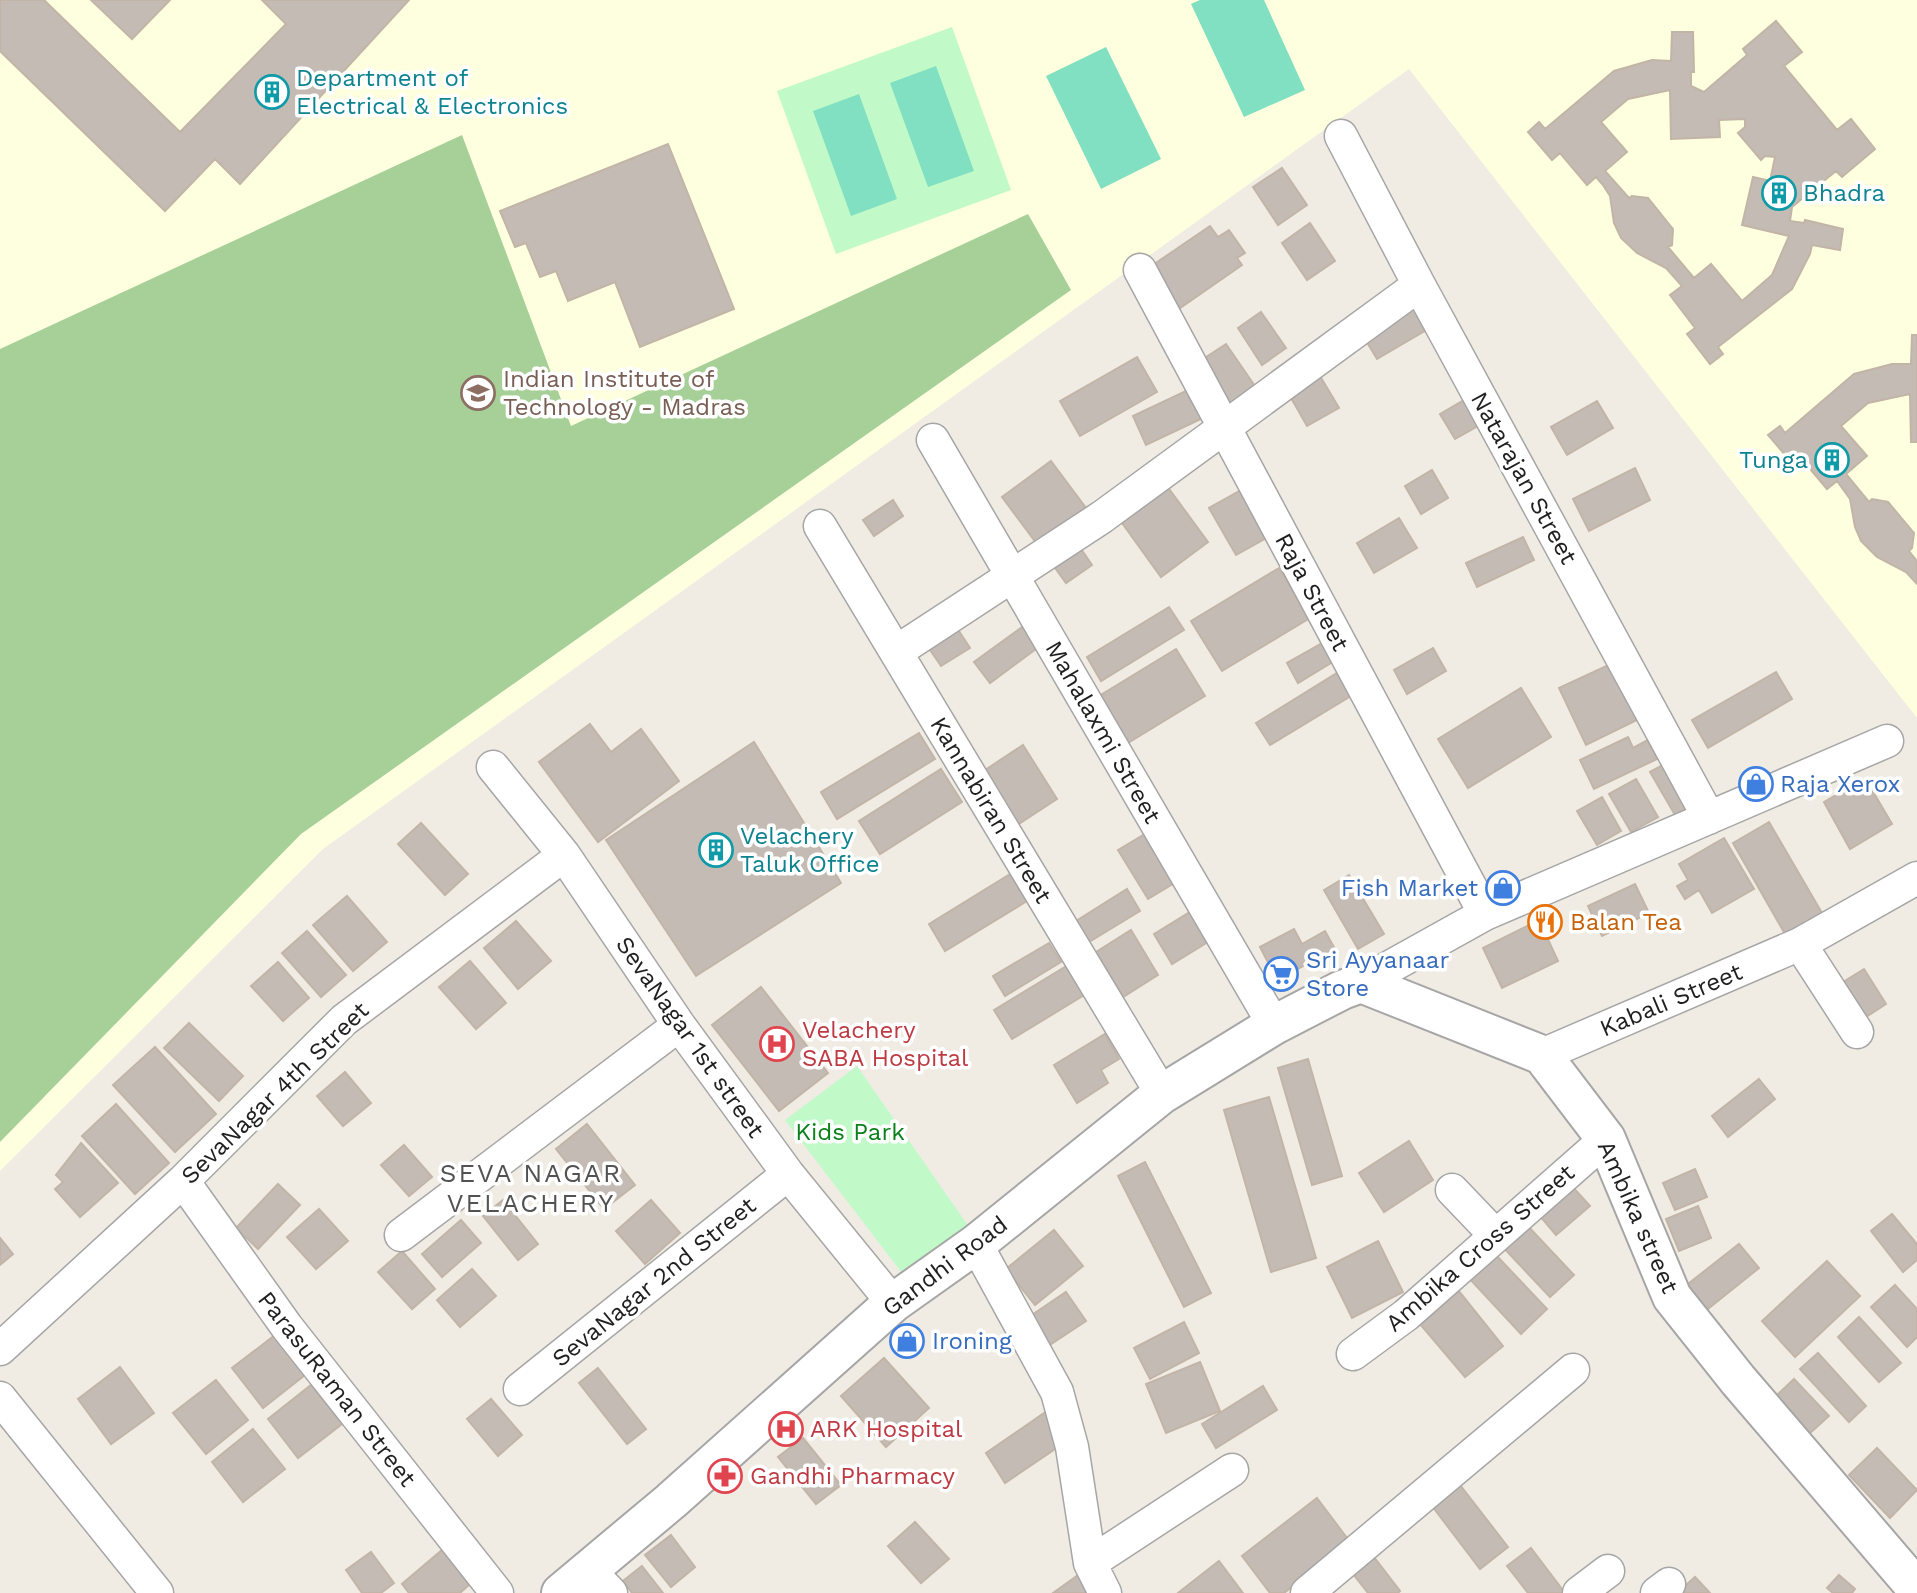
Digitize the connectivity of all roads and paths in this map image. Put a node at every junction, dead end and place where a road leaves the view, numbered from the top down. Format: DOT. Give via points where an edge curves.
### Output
graph roads {
  1 [pos="1341,136"];
  2 [pos="1140,270"];
  3 [pos="1419,285"];
  4 [pos="1223,428"];
  5 [pos="933,440"];
  6 [pos="820,526"];
  7 [pos="1011,575"];
  8 [pos="896,652"];
  9 [pos="1887,741"];
  10 [pos="493,767"];
  11 [pos="1709,818"];
  12 [pos="564,855"];
  13 [pos="1917,878"];
  14 [pos="1485,914"];
  15 [pos="1800,944"];
  16 [pos="1361,983"];
  17 [pos="679,1025"];
  18 [pos="1273,1025"];
  19 [pos="1857,1032"];
  20 [pos="1542,1055"];
  21 [pos="1162,1094"];
  22 [pos="1606,1139"];
  23 [pos="788,1174"];
  24 [pos="183,1181"];
  25 [pos="1452,1190"];
  26 [pos="401,1235"];
  27 [pos="1496,1236"];
  28 [pos="976,1244"];
  29 [pos="893,1303"];
  30 [pos="0,1349"];
  31 [pos="1353,1354"];
  32 [pos="1573,1370"];
  33 [pos="520,1389"];
  34 [pos="0,1398"];
  35 [pos="1232,1470"];
  36 [pos="1090,1563"];
  37 [pos="1608,1570"];
  38 [pos="587,1585"];
  39 [pos="1917,1589"];
  40 [pos="157,1593"];
  41 [pos="497,1593"];
  42 [pos="1105,1593"];
  43 [pos="1307,1593"];
  44 [pos="1578,1593"];
  1 -- 3 [label="street, Natarajan Street"];
  2 -- 4 [label="street, Raja Street"];
  3 -- 4 [label="street"];
  3 -- 11 [label="street, Natarajan Street"];
  4 -- 7 [label="street" via="1102,517"];
  4 -- 14 [label="street, Raja Street"];
  5 -- 7 [label="street, Mahalaxmi Street"];
  6 -- 8 [label="street, Kannabiran Street"];
  7 -- 8 [label="street"];
  7 -- 18 [label="street, Mahalaxmi Street"];
  8 -- 21 [label="street, Kannabiran Street"];
  9 -- 11 [label="street"];
  10 -- 12 [label="street, SevaNagar 1st street"];
  11 -- 14 [label="street"];
  12 -- 17 [label="street, SevaNagar 1st street"];
  12 -- 24 [label="street, SevaNagar 4th Street" via="344,1020"];
  13 -- 15 [label="street, Kabali Street"];
  14 -- 16 [label="street"];
  15 -- 19 [label="street"];
  15 -- 20 [label="street, Kabali Street"];
  16 -- 18 [label="street, Gandhi Road"];
  16 -- 20 [label="street"];
  17 -- 23 [label="street, SevaNagar 1st street"];
  17 -- 26 [label="street"];
  18 -- 21 [label="street, Gandhi Road"];
  20 -- 22 [label="street, Ambika street"];
  21 -- 28 [label="street, Gandhi Road"];
  22 -- 27 [label="street, Ambika Cross Street"];
  22 -- 39 [label="street, Ambika street" via="1672,1297"];
  23 -- 29 [label="street, SevaNagar 1st street"];
  23 -- 33 [label="street, SevaNagar 2nd Street"];
  24 -- 30 [label="street, SevaNagar 4th Street"];
  24 -- 41 [label="street, ParasuRaman Street" via="287,1327"];
  25 -- 27 [label="street"];
  27 -- 31 [label="street, Ambika Cross Street" via="1406,1315"];
  28 -- 29 [label="street, Gandhi Road"];
  28 -- 36 [label="street" via="1057,1392 1073,1447"];
  29 -- 38 [label="street, Gandhi Road" via="671,1501"];
  32 -- 43 [label="street"];
  34 -- 40 [label="street"];
  35 -- 36 [label="street"];
  36 -- 42 [label="street"];
  37 -- 44 [label="street"];
}
